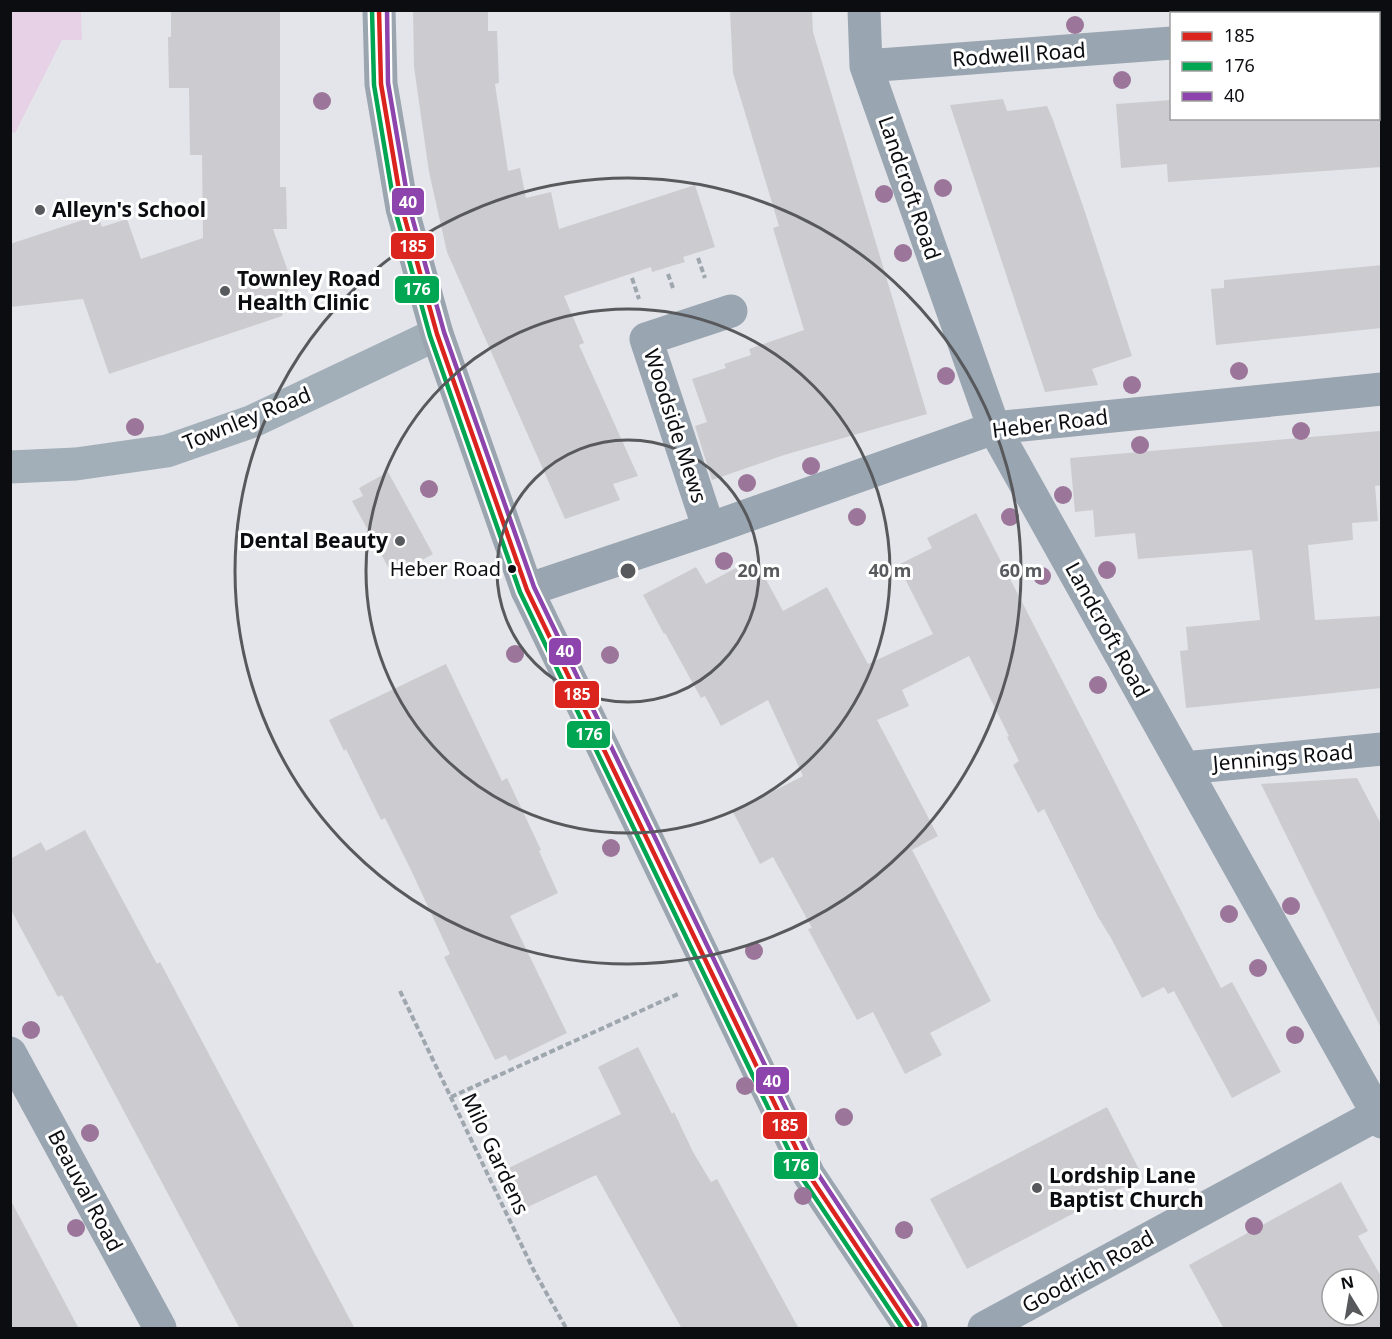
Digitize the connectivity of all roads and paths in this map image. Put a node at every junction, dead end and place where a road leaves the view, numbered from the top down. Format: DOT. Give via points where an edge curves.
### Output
graph roads {
  1 [pos="379,10"];
  2 [pos="864,10"];
  3 [pos="1170,43"];
  4 [pos="866,66"];
  5 [pos="731,311"];
  6 [pos="437,334"];
  7 [pos="1382,389"];
  8 [pos="994,428"];
  9 [pos="10,467"];
  10 [pos="709,529"];
  11 [pos="527,590"];
  12 [pos="1382,749"];
  13 [pos="1184,768"];
  14 [pos="714,977"];
  15 [pos="400,991"];
  16 [pos="10,1053"];
  17 [pos="451,1097"];
  18 [pos="1380,1116"];
  19 [pos="160,1329"];
  20 [pos="566,1329"];
  21 [pos="911,1329"];
  22 [pos="984,1329"];
  1 -- 6 [label="main road" via="381,84 402,208"];
  2 -- 4 [label="street, Landcroft Road"];
  3 -- 4 [label="street, Rodwell Road"];
  4 -- 8 [label="street, Landcroft Road"];
  5 -- 10 [label="street, Woodside Mews" via="646,339"];
  6 -- 9 [label="street, Townley Road" via="253,421 167,451 76,464"];
  6 -- 11 [label="main road"];
  7 -- 8 [label="street, Heber Road"];
  8 -- 10 [label="street, Heber Road"];
  8 -- 13 [label="street, Landcroft Road"];
  10 -- 11 [label="street, Heber Road"];
  11 -- 14 [label="main road"];
  12 -- 13 [label="street, Jennings Road"];
  13 -- 18 [label="street, Landcroft Road"];
  14 -- 17 [label="path"];
  14 -- 21 [label="main road" via="809,1175"];
  15 -- 17 [label="path, Milo Gardens"];
  16 -- 19 [label="street, Beauval Road"];
  17 -- 20 [label="path, Milo Gardens"];
  18 -- 22 [label="street, Goodrich Road"];
}
